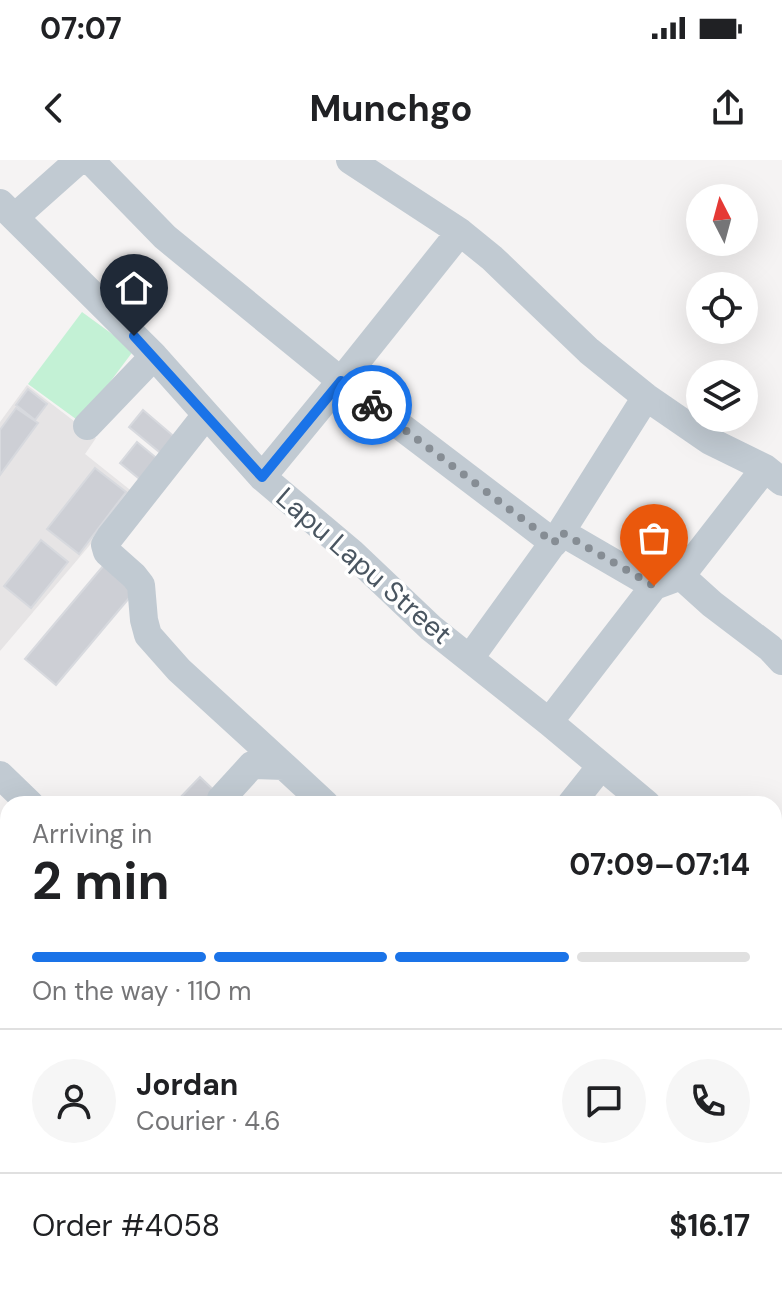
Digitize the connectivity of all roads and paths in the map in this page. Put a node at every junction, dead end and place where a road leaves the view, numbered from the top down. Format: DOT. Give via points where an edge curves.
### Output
graph roads {
  1 [pos="79,160"];
  2 [pos="90,160"];
  3 [pos="350,160"];
  4 [pos="8,210"];
  5 [pos="460,232"];
  6 [pos="154,356"];
  7 [pos="341,381"];
  8 [pos="646,397"];
  9 [pos="206,415"];
  10 [pos="87,426"];
  11 [pos="774,475"];
  12 [pos="262,477"];
  13 [pos="557,538"];
  14 [pos="681,576"];
  15 [pos="654,586"];
  16 [pos="470,658"];
  17 [pos="782,661"];
  18 [pos="549,722"];
  19 [pos="284,766"];
  20 [pos="601,766"];
  21 [pos="0,775"];
  22 [pos="22,796"];
  23 [pos="224,796"];
  24 [pos="316,796"];
  25 [pos="577,796"];
  26 [pos="637,796"];
  1 -- 4 [label="street"];
  2 -- 7 [label="street" via="165,237"];
  3 -- 5 [label="street"];
  4 -- 6 [label="street, Lapu Lapu Street"];
  5 -- 7 [label="street"];
  5 -- 8 [label="street"];
  6 -- 9 [label="street, Lapu Lapu Street"];
  6 -- 10 [label="street"];
  7 -- 12 [label="street"];
  7 -- 13 [label="street"];
  8 -- 11 [label="street" via="710,441"];
  8 -- 13 [label="street"];
  9 -- 12 [label="street, Lapu Lapu Street"];
  9 -- 19 [label="street" via="105,545 141,585 148,635"];
  11 -- 14 [label="street"];
  12 -- 16 [label="street, Lapu Lapu Street"];
  13 -- 15 [label="street"];
  13 -- 16 [label="street"];
  14 -- 15 [label="street"];
  14 -- 17 [label="street"];
  15 -- 18 [label="street"];
  16 -- 18 [label="street, Lapu Lapu Street"];
  18 -- 20 [label="street, Lapu Lapu Street"];
  19 -- 23 [label="street" via="252,765"];
  19 -- 24 [label="street"];
  20 -- 25 [label="street"];
  20 -- 26 [label="street, Lapu Lapu Street"];
  21 -- 22 [label="street"];
}
